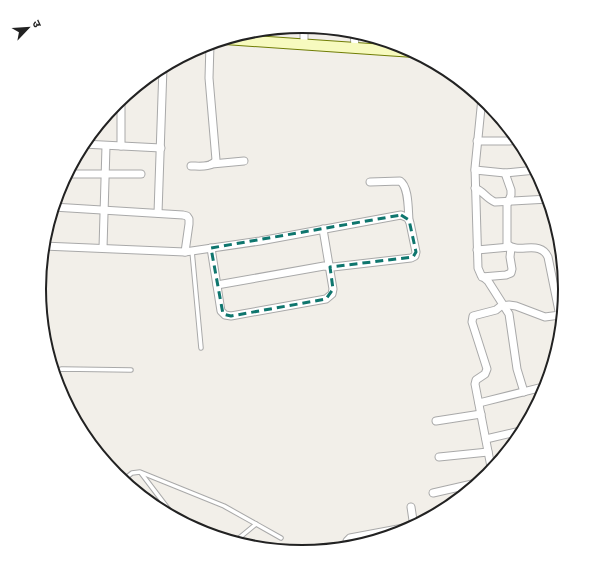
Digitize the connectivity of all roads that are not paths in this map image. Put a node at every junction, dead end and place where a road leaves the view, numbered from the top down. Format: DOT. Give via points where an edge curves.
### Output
graph roads {
  1 [pos="304,33"];
  2 [pos="252,38"];
  3 [pos="354,38"];
  4 [pos="304,44"];
  5 [pos="355,48"];
  6 [pos="210,51"];
  7 [pos="395,51"];
  8 [pos="163,74"];
  9 [pos="481,105"];
  10 [pos="121,108"];
  11 [pos="477,141"];
  12 [pos="512,141"];
  13 [pos="91,145"];
  14 [pos="106,146"];
  15 [pos="121,146"];
  16 [pos="161,148"];
  17 [pos="244,161"];
  18 [pos="212,164"];
  19 [pos="190,166"];
  20 [pos="475,170"];
  21 [pos="530,170"];
  22 [pos="505,172"];
  23 [pos="73,174"];
  24 [pos="105,174"];
  25 [pos="140,174"];
  26 [pos="370,182"];
  27 [pos="476,188"];
  28 [pos="542,199"];
  29 [pos="509,201"];
  30 [pos="60,207"];
  31 [pos="104,210"];
  32 [pos="158,213"];
  33 [pos="409,220"];
  34 [pos="323,229"];
  35 [pos="50,246"];
  36 [pos="511,247"];
  37 [pos="103,248"];
  38 [pos="211,248"];
  39 [pos="478,250"];
  40 [pos="188,252"];
  41 [pos="330,266"];
  42 [pos="482,277"];
  43 [pos="217,286"];
  44 [pos="558,305"];
  45 [pos="504,306"];
  46 [pos="557,316"];
  47 [pos="201,348"];
  48 [pos="59,370"];
  49 [pos="131,370"];
  50 [pos="539,388"];
  51 [pos="524,392"];
  52 [pos="479,404"];
  53 [pos="481,414"];
  54 [pos="436,421"];
  55 [pos="516,432"];
  56 [pos="486,439"];
  57 [pos="488,452"];
  58 [pos="439,456"];
  59 [pos="490,464"];
  60 [pos="140,472"];
  61 [pos="127,477"];
  62 [pos="468,485"];
  63 [pos="433,494"];
  64 [pos="411,507"];
  65 [pos="167,508"];
  66 [pos="413,521"];
  67 [pos="256,524"];
  68 [pos="385,532"];
  69 [pos="240,538"];
  70 [pos="281,538"];
  71 [pos="348,542"];
  1 -- 4 [label="street"];
  2 -- 4 [label="street"];
  3 -- 5 [label="street"];
  4 -- 5 [label="street"];
  5 -- 7 [label="street"];
  6 -- 18 [label="street" via="209,78 216,157"];
  8 -- 16 [label="street"];
  9 -- 11 [label="street"];
  10 -- 15 [label="street"];
  11 -- 12 [label="street"];
  11 -- 20 [label="street"];
  13 -- 14 [label="street"];
  14 -- 15 [label="street"];
  14 -- 24 [label="street"];
  15 -- 16 [label="street"];
  16 -- 32 [label="street"];
  17 -- 18 [label="street"];
  18 -- 19 [label="street"];
  20 -- 22 [label="street"];
  20 -- 27 [label="street"];
  21 -- 22 [label="street"];
  22 -- 29 [label="street" via="511,190"];
  23 -- 24 [label="street"];
  24 -- 25 [label="street"];
  24 -- 31 [label="street"];
  26 -- 33 [label="street" via="402,182 406,190"];
  27 -- 29 [label="street" via="493,201"];
  27 -- 39 [label="street"];
  28 -- 29 [label="street"];
  29 -- 36 [label="street" via="507,243"];
  30 -- 31 [label="street"];
  31 -- 32 [label="street"];
  31 -- 37 [label="street"];
  32 -- 40 [label="street" via="183,215 189,218"];
  33 -- 34 [label="street" via="401,215"];
  33 -- 41 [label="street" via="416,252 413,257"];
  34 -- 38 [label="street"];
  34 -- 41 [label="street"];
  35 -- 37 [label="street"];
  36 -- 39 [label="street"];
  36 -- 42 [label="street" via="511,273"];
  36 -- 44 [label="street" via="540,248 545,251"];
  37 -- 40 [label="street"];
  38 -- 40 [label="street"];
  38 -- 43 [label="street"];
  39 -- 42 [label="street" via="478,268"];
  40 -- 47 [label="lane"];
  41 -- 43 [label="street"];
  41 -- 43 [label="street" via="333,289 330,297 231,316 221,312"];
  42 -- 45 [label="street" via="488,281"];
  45 -- 46 [label="street" via="516,306 548,318"];
  45 -- 51 [label="street" via="510,318 517,369"];
  45 -- 52 [label="street" via="474,314 472,318 487,369 485,374 475,381"];
  48 -- 49 [label="lane"];
  50 -- 51 [label="street"];
  51 -- 52 [label="street"];
  52 -- 53 [label="street"];
  53 -- 54 [label="street"];
  53 -- 56 [label="street"];
  55 -- 56 [label="street"];
  56 -- 57 [label="street"];
  57 -- 58 [label="street"];
  57 -- 59 [label="street"];
  60 -- 61 [label="lane"];
  60 -- 65 [label="lane"];
  60 -- 67 [label="lane" via="220,504"];
  62 -- 63 [label="street"];
  64 -- 66 [label="street"];
  67 -- 69 [label="lane"];
  67 -- 70 [label="lane"];
  68 -- 71 [label="street" via="350,538"];
}
